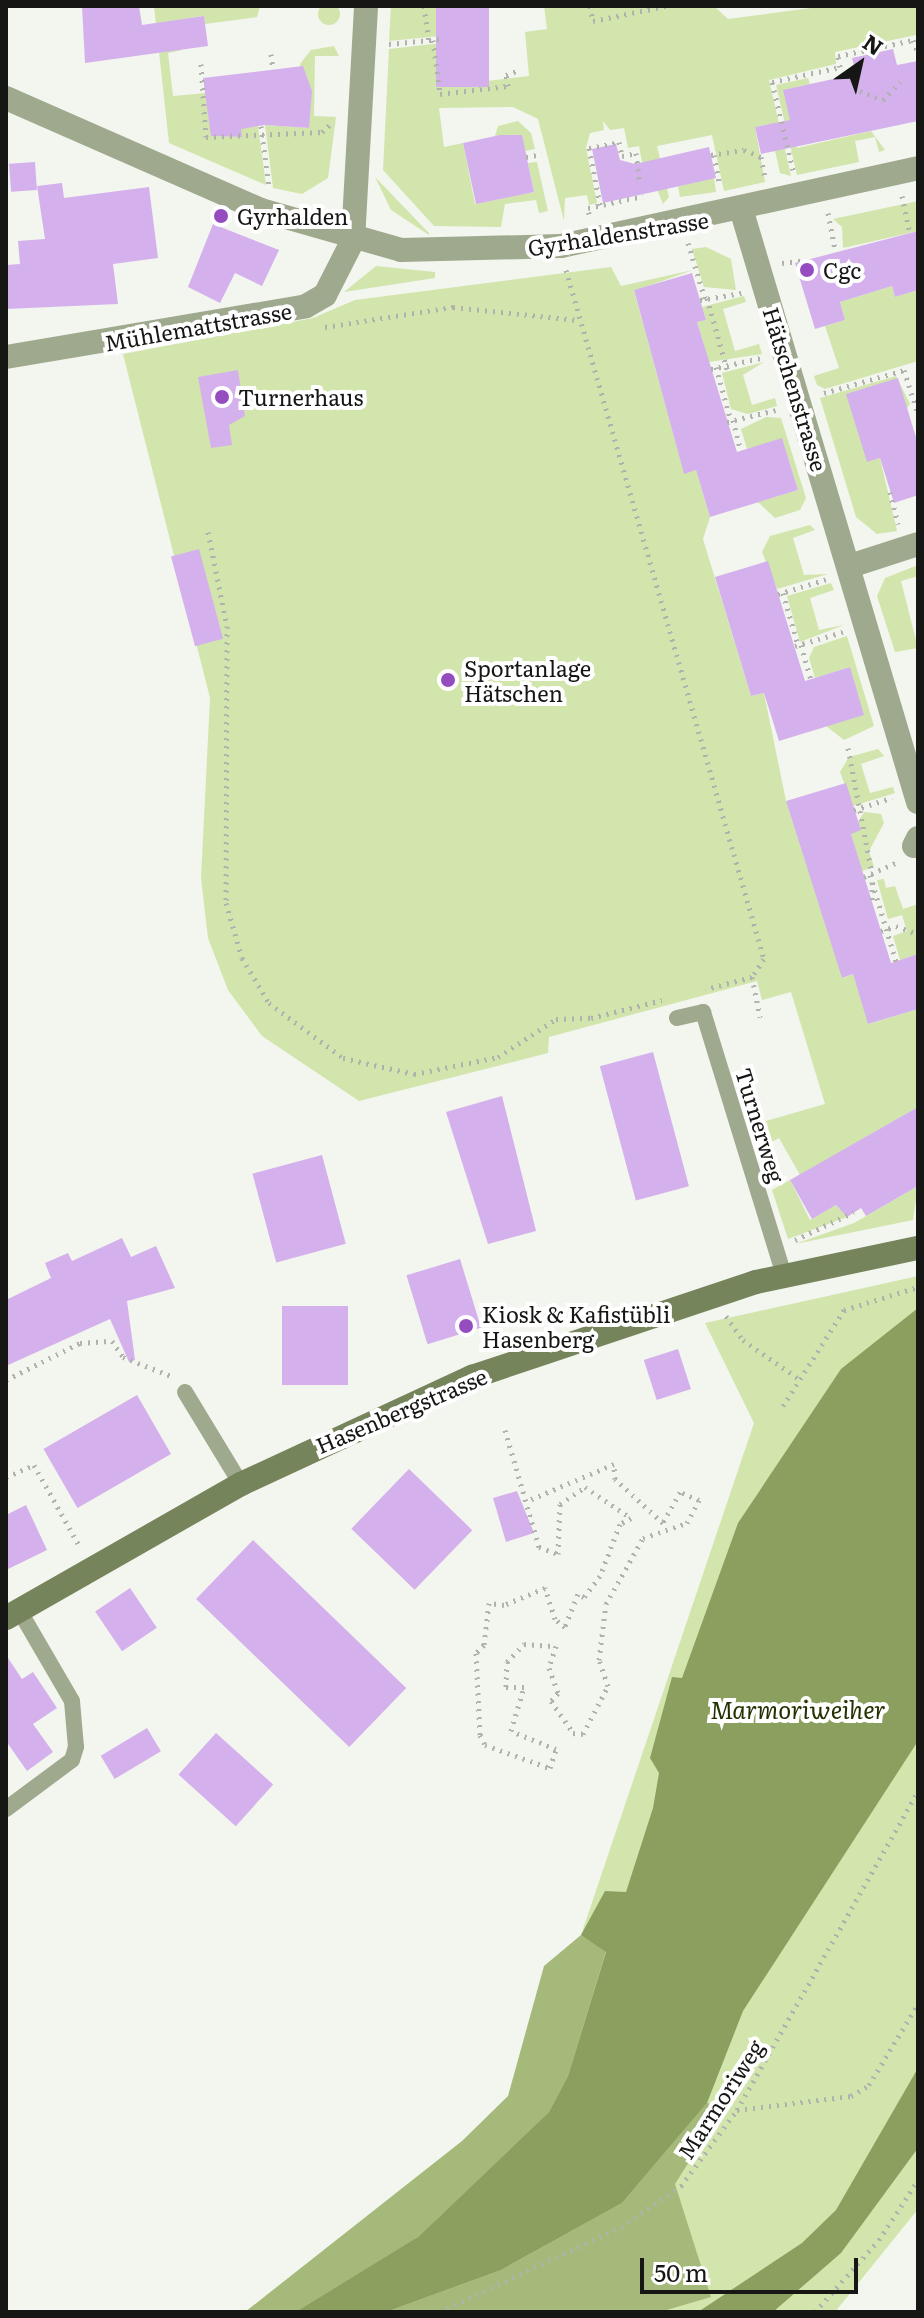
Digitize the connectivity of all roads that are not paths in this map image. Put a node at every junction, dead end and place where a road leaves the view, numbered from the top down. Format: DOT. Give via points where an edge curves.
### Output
graph roads {
  1 [pos="366,6"];
  2 [pos="6,98"];
  3 [pos="907,171"];
  4 [pos="742,212"];
  5 [pos="353,240"];
  6 [pos="6,357"];
  7 [pos="918,544"];
  8 [pos="851,568"];
  9 [pos="916,796"];
  10 [pos="677,1018"];
  11 [pos="918,1248"];
  12 [pos="784,1276"];
  13 [pos="185,1392"];
  14 [pos="241,1484"];
  15 [pos="12,1614"];
  16 [pos="6,1809"];
  1 -- 5 [label="street"];
  2 -- 5 [label="street, Gyrhaldenstrasse" via="233,199"];
  3 -- 4 [label="street, Gyrhaldenstrasse"];
  4 -- 5 [label="street, Gyrhaldenstrasse" via="561,246 447,252"];
  4 -- 8 [label="street, Hätschenstrasse"];
  5 -- 6 [label="street, Mühlemattstrasse" via="332,288 306,306"];
  7 -- 8 [label="street"];
  8 -- 9 [label="street, Hätschenstrasse"];
  10 -- 12 [label="lane, Turnerweg" via="703,1012"];
  11 -- 12 [label="street, Hasenbergstrasse"];
  12 -- 14 [label="street, Hasenbergstrasse" via="716,1293 472,1377"];
  13 -- 14 [label="lane"];
  14 -- 15 [label="street, Hasenbergstrasse"];
  15 -- 16 [label="lane" via="72,1701 76,1747 72,1760"];
}
